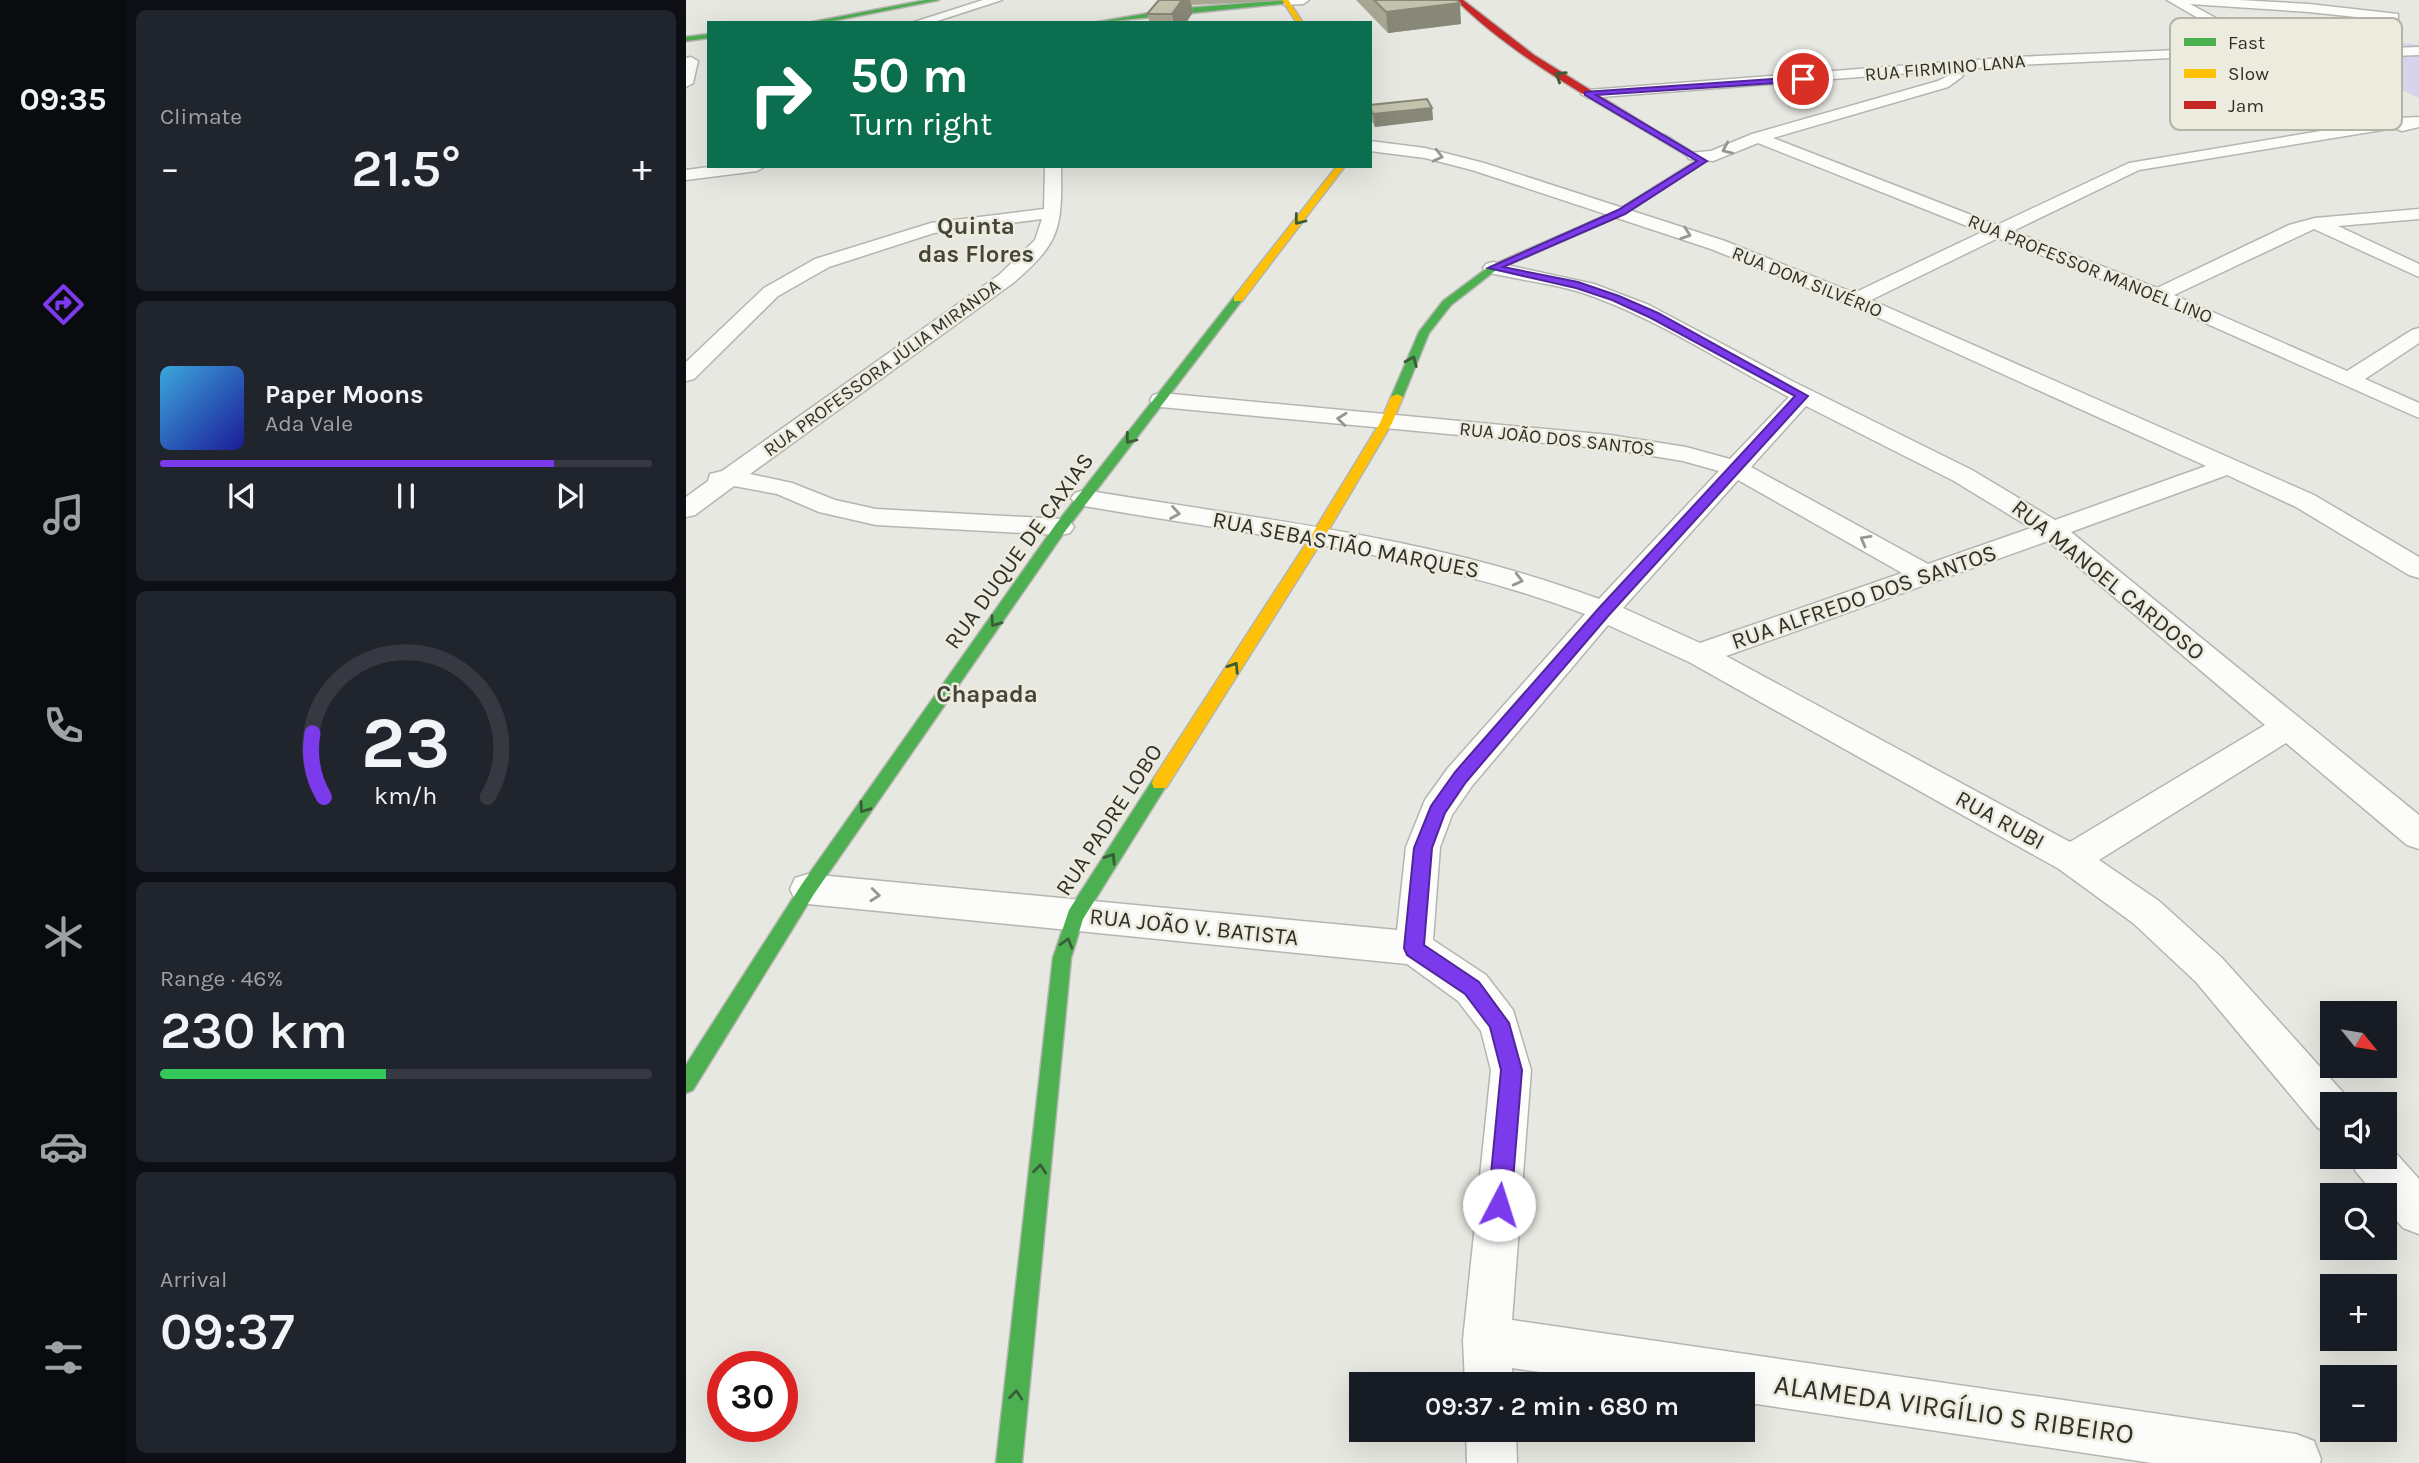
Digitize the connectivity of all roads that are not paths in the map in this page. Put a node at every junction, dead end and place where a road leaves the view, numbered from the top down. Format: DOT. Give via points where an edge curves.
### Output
graph roads {
  1 [pos="936,0"];
  2 [pos="996,0"];
  3 [pos="1459,0"];
  4 [pos="2174,0"];
  5 [pos="1292,1"];
  6 [pos="2197,1"];
  7 [pos="1175,6"];
  8 [pos="2394,17"];
  9 [pos="2205,18"];
  10 [pos="821,21"];
  11 [pos="924,21"];
  12 [pos="1106,21"];
  13 [pos="1299,21"];
  14 [pos="707,36"];
  15 [pos="686,39"];
  16 [pos="2170,55"];
  17 [pos="707,59"];
  18 [pos="688,61"];
  19 [pos="1956,67"];
  20 [pos="1872,73"];
  21 [pos="690,87"];
  22 [pos="1588,94"];
  23 [pos="1905,96"];
  24 [pos="2402,126"];
  25 [pos="2354,130"];
  26 [pos="2419,135"];
  27 [pos="1758,137"];
  28 [pos="1372,146"];
  29 [pos="1698,159"];
  30 [pos="739,168"];
  31 [pos="1053,168"];
  32 [pos="1339,168"];
  33 [pos="686,174"];
  34 [pos="1621,212"];
  35 [pos="1053,213"];
  36 [pos="2419,214"];
  37 [pos="2315,223"];
  38 [pos="1997,231"];
  39 [pos="1493,268"];
  40 [pos="2419,271"];
  41 [pos="2158,295"];
  42 [pos="1855,300"];
  43 [pos="2419,334"];
  44 [pos="686,373"];
  45 [pos="2349,379"];
  46 [pos="1802,396"];
  47 [pos="1161,400"];
  48 [pos="2419,411"];
  49 [pos="1386,424"];
  50 [pos="2227,467"];
  51 [pos="1735,468"];
  52 [pos="731,478"];
  53 [pos="686,482"];
  54 [pos="1084,498"];
  55 [pos="686,509"];
  56 [pos="1061,527"];
  57 [pos="2053,531"];
  58 [pos="1318,536"];
  59 [pos="2419,569"];
  60 [pos="1924,574"];
  61 [pos="1604,611"];
  62 [pos="1699,655"];
  63 [pos="2288,726"];
  64 [pos="2419,835"];
  65 [pos="2071,859"];
  66 [pos="808,888"];
  67 [pos="1074,916"];
  68 [pos="1414,948"];
  69 [pos="686,1083"];
  70 [pos="2320,1098"];
  71 [pos="2382,1169"];
  72 [pos="2417,1207"];
  73 [pos="1488,1362"];
  74 [pos="1491,1442"];
  75 [pos="2296,1459"];
  76 [pos="1009,1463"];
  77 [pos="1492,1463"];
  1 -- 10 [label="main road"];
  2 -- 11 [label="street"];
  22 -- 3 [label="main road, one-way" via="1492,32"];
  4 -- 6 [label="street"];
  4 -- 9 [label="street"];
  5 -- 7 [label="main road"];
  5 -- 13 [label="main road"];
  6 -- 8 [label="street"];
  7 -- 12 [label="main road"];
  14 -- 15 [label="main road"];
  16 -- 19 [label="street, RUA FIRMINO LANA"];
  17 -- 18 [label="main road"];
  18 -- 21 [label="street"];
  19 -- 20 [label="street, RUA FIRMINO LANA"];
  19 -- 23 [label="street" via="1955,78"];
  20 -- 22 [label="street, RUA FIRMINO LANA"];
  20 -- 23 [label="street"];
  22 -- 29 [label="main road"];
  23 -- 27 [label="street"];
  24 -- 26 [label="street"];
  25 -- 38 [label="street" via="2135,166"];
  27 -- 29 [label="street, one-way"];
  27 -- 38 [label="street, RUA PROFESSOR MANOEL LINO"];
  28 -- 34 [label="street, RUA DOM SILVÉRIO, one-way" via="1478,166"];
  29 -- 34 [label="main road, RUA PADRE LOBO"];
  30 -- 33 [label="street"];
  31 -- 35 [label="street, RUA PROFESSORA JÚLIA MIRANDA"];
  32 -- 47 [label="main road, RUA DUQUE DE CAXIAS, one-way"];
  34 -- 39 [label="main road, RUA PADRE LOBO"];
  34 -- 42 [label="street, RUA DOM SILVÉRIO, one-way"];
  35 -- 44 [label="street" via="931,228 822,263 771,292"];
  35 -- 52 [label="street, RUA PROFESSORA JÚLIA MIRANDA" via="1048,237 1033,257"];
  36 -- 37 [label="street"];
  37 -- 40 [label="street"];
  37 -- 41 [label="street"];
  38 -- 41 [label="street, RUA PROFESSOR MANOEL LINO"];
  38 -- 42 [label="street"];
  39 -- 46 [label="street, RUA MANOEL CARDOSO" via="1578,285 1615,298"];
  49 -- 39 [label="main road, RUA PADRE LOBO, one-way" via="1424,332 1447,303"];
  41 -- 45 [label="street, RUA PROFESSOR MANOEL LINO"];
  42 -- 50 [label="street, RUA DOM SILVÉRIO"];
  43 -- 45 [label="street"];
  45 -- 48 [label="street, RUA PROFESSOR MANOEL LINO"];
  46 -- 51 [label="street"];
  46 -- 57 [label="street, RUA MANOEL CARDOSO" via="1962,472"];
  49 -- 47 [label="street, RUA JOÃO DOS SANTOS, one-way"];
  47 -- 54 [label="main road, RUA DUQUE DE CAXIAS, one-way"];
  49 -- 51 [label="street, RUA JOÃO DOS SANTOS" via="1610,442 1686,454"];
  49 -- 58 [label="main road, RUA PADRE LOBO"];
  50 -- 57 [label="street, RUA ALFREDO DOS SANTOS"];
  50 -- 59 [label="street, RUA DOM SILVÉRIO" via="2305,501"];
  60 -- 51 [label="street, RUA JOÃO DOS SANTOS, one-way"];
  51 -- 61 [label="street"];
  52 -- 53 [label="street"];
  52 -- 55 [label="street, RUA PROFESSORA JÚLIA MIRANDA"];
  52 -- 56 [label="street" via="783,488 828,506 876,517"];
  54 -- 56 [label="main road, RUA DUQUE DE CAXIAS"];
  54 -- 58 [label="street, RUA SEBASTIÃO MARQUES, one-way"];
  56 -- 66 [label="main road, RUA DUQUE DE CAXIAS, one-way"];
  57 -- 60 [label="street, RUA ALFREDO DOS SANTOS"];
  57 -- 63 [label="street, RUA MANOEL CARDOSO"];
  58 -- 61 [label="street, RUA SEBASTIÃO MARQUES, one-way" via="1531,583"];
  67 -- 58 [label="main road, RUA PADRE LOBO, one-way"];
  60 -- 62 [label="street, RUA ALFREDO DOS SANTOS"];
  61 -- 62 [label="street, RUA RUBI"];
  61 -- 68 [label="street" via="1460,777 1437,810 1423,848"];
  62 -- 65 [label="street, RUA RUBI"];
  63 -- 64 [label="street, RUA MANOEL CARDOSO"];
  63 -- 65 [label="street"];
  65 -- 70 [label="street, RUA RUBI" via="2146,912 2209,970"];
  66 -- 67 [label="street, RUA JOÃO V. BATISTA, one-way"];
  66 -- 69 [label="main road, RUA DUQUE DE CAXIAS"];
  67 -- 68 [label="street, RUA JOÃO V. BATISTA"];
  76 -- 67 [label="main road, RUA PADRE LOBO, one-way" via="1062,958"];
  68 -- 73 [label="street" via="1472,988 1499,1023 1511,1070"];
  71 -- 72 [label="street"];
  73 -- 75 [label="street, ALAMEDA VIRGÍLIO S RIBEIRO"];
  74 -- 77 [label="street"];
}
